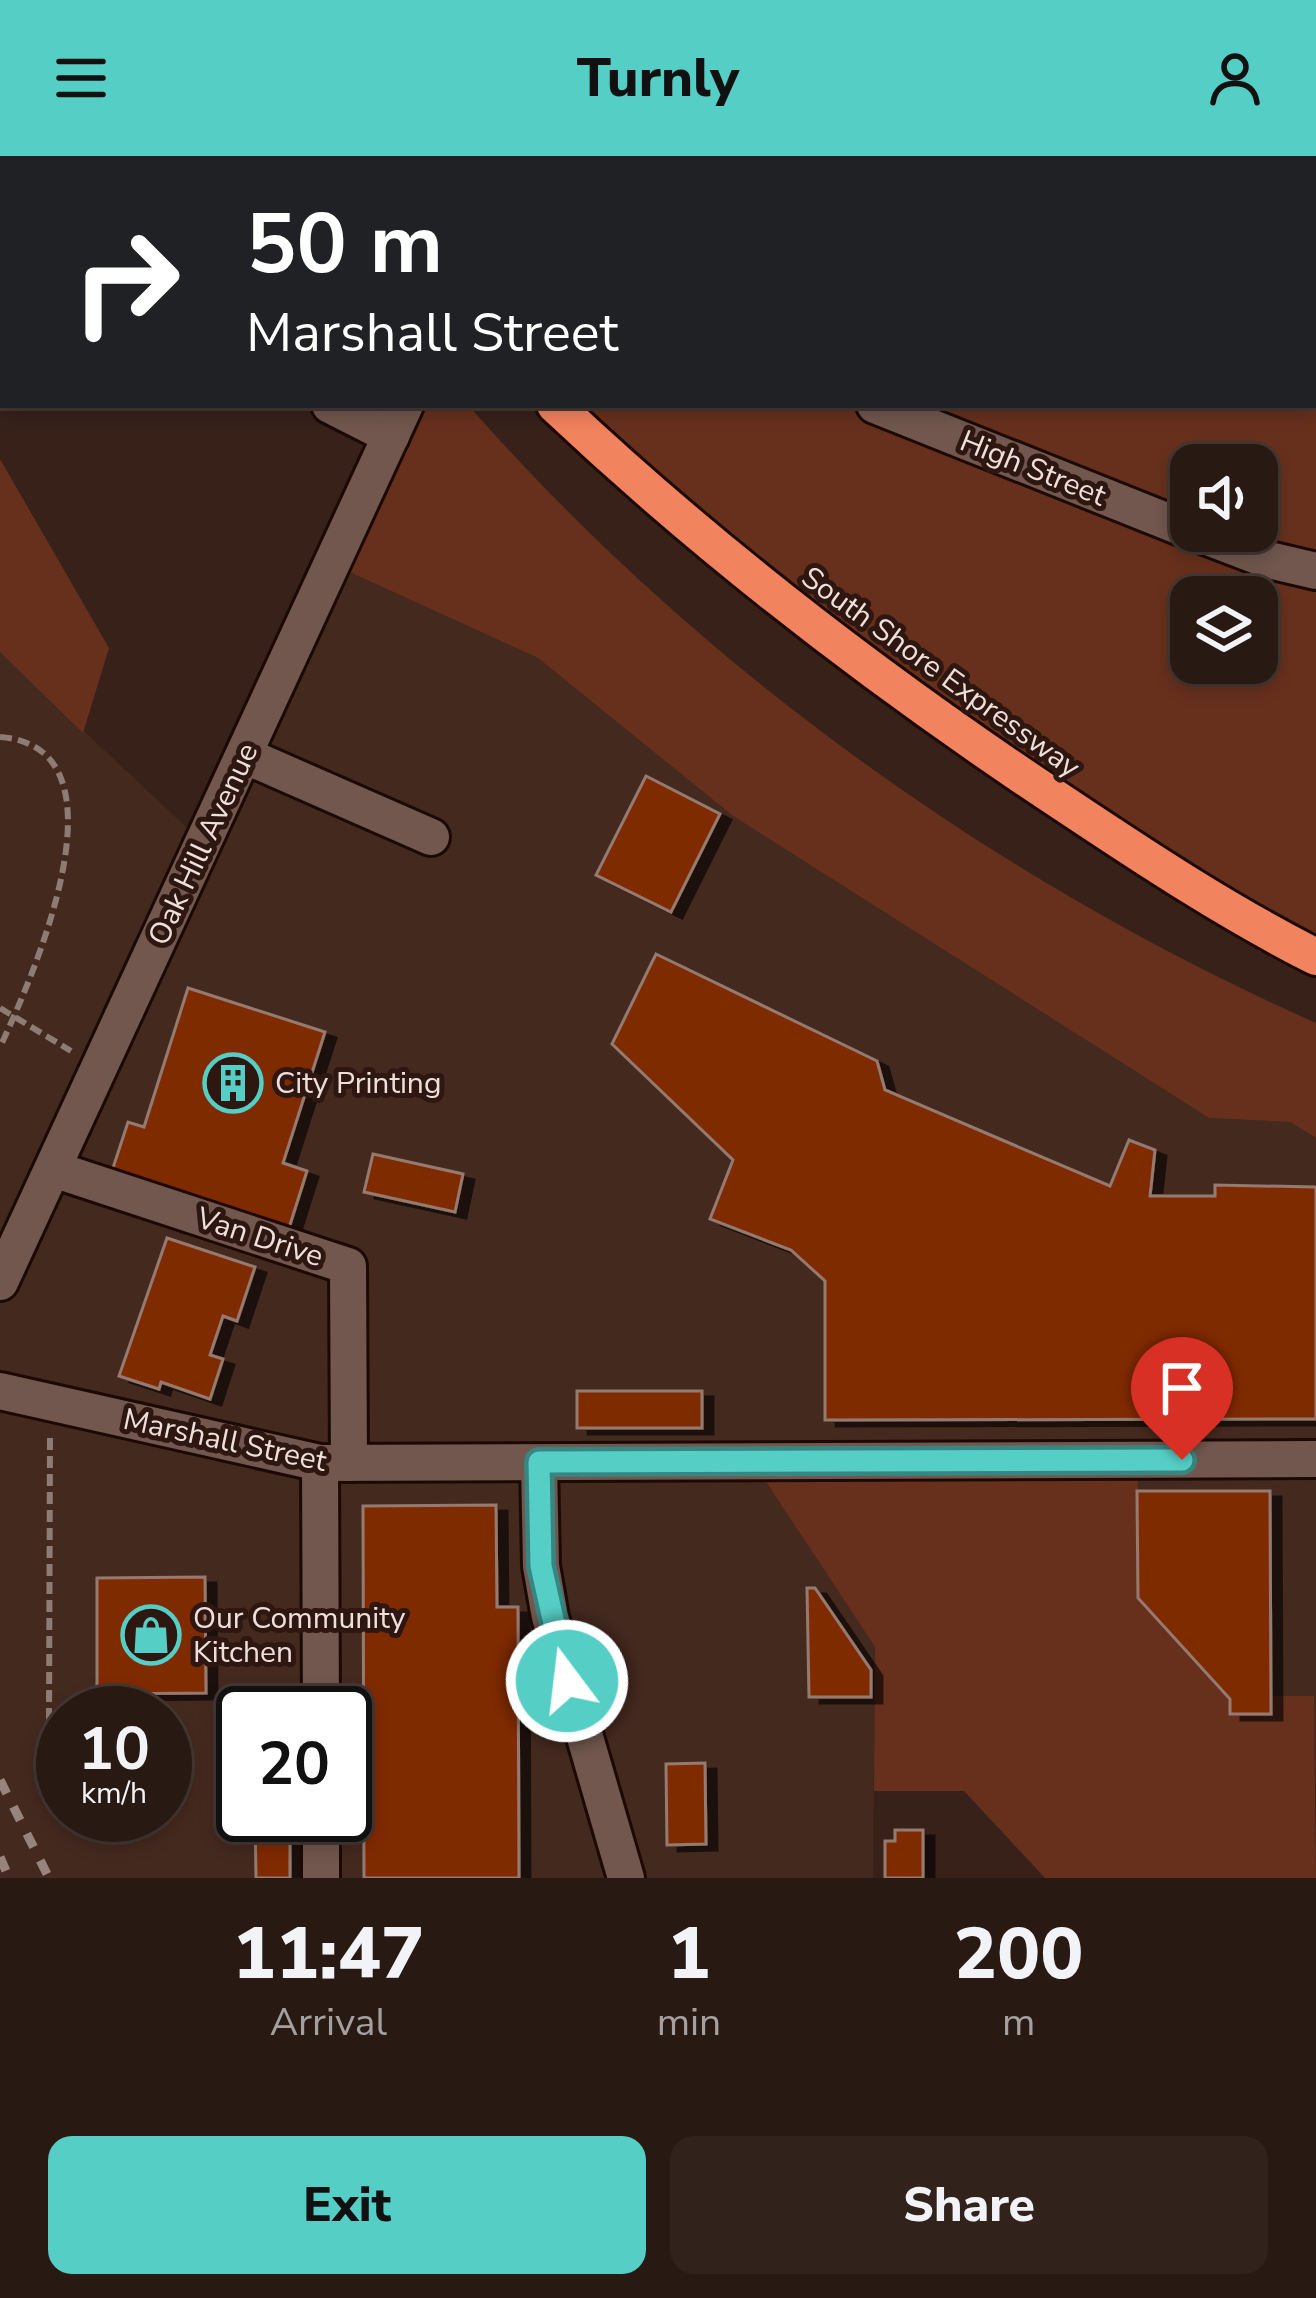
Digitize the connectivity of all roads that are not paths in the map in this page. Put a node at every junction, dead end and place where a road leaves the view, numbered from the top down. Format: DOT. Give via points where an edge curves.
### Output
graph roads {
  1 [pos="344,408"];
  2 [pos="558,408"];
  3 [pos="883,408"];
  4 [pos="398,421"];
  5 [pos="1170,522"];
  6 [pos="1247,552"];
  7 [pos="1316,571"];
  8 [pos="244,755"];
  9 [pos="431,837"];
  10 [pos="1316,957"];
  11 [pos="53,1169"];
  12 [pos="0,1282"];
  13 [pos="0,1391"];
  14 [pos="1316,1459"];
  15 [pos="539,1462"];
  16 [pos="334,1463"];
  17 [pos="322,1686"];
  18 [pos="321,1842"];
  19 [pos="321,1878"];
  20 [pos="626,1878"];
  1 -- 4 [label="street"];
  2 -- 10 [label="highway, South Shore Expressway" via="738,568 862,665 1150,861"];
  3 -- 5 [label="street, High Street"];
  4 -- 8 [label="street, Oak Hill Avenue"];
  6 -- 7 [label="street, High Street"];
  8 -- 9 [label="street"];
  8 -- 11 [label="street, Oak Hill Avenue"];
  11 -- 12 [label="street, Oak Hill Avenue"];
  11 -- 16 [label="street, Van Drive" via="348,1265"];
  13 -- 16 [label="street, Marshall Street"];
  14 -- 15 [label="street, Marshall Street"];
  15 -- 16 [label="street, Marshall Street"];
  15 -- 20 [label="street" via="550,1617"];
  16 -- 17 [label="street"];
  18 -- 19 [label="street"];
}
